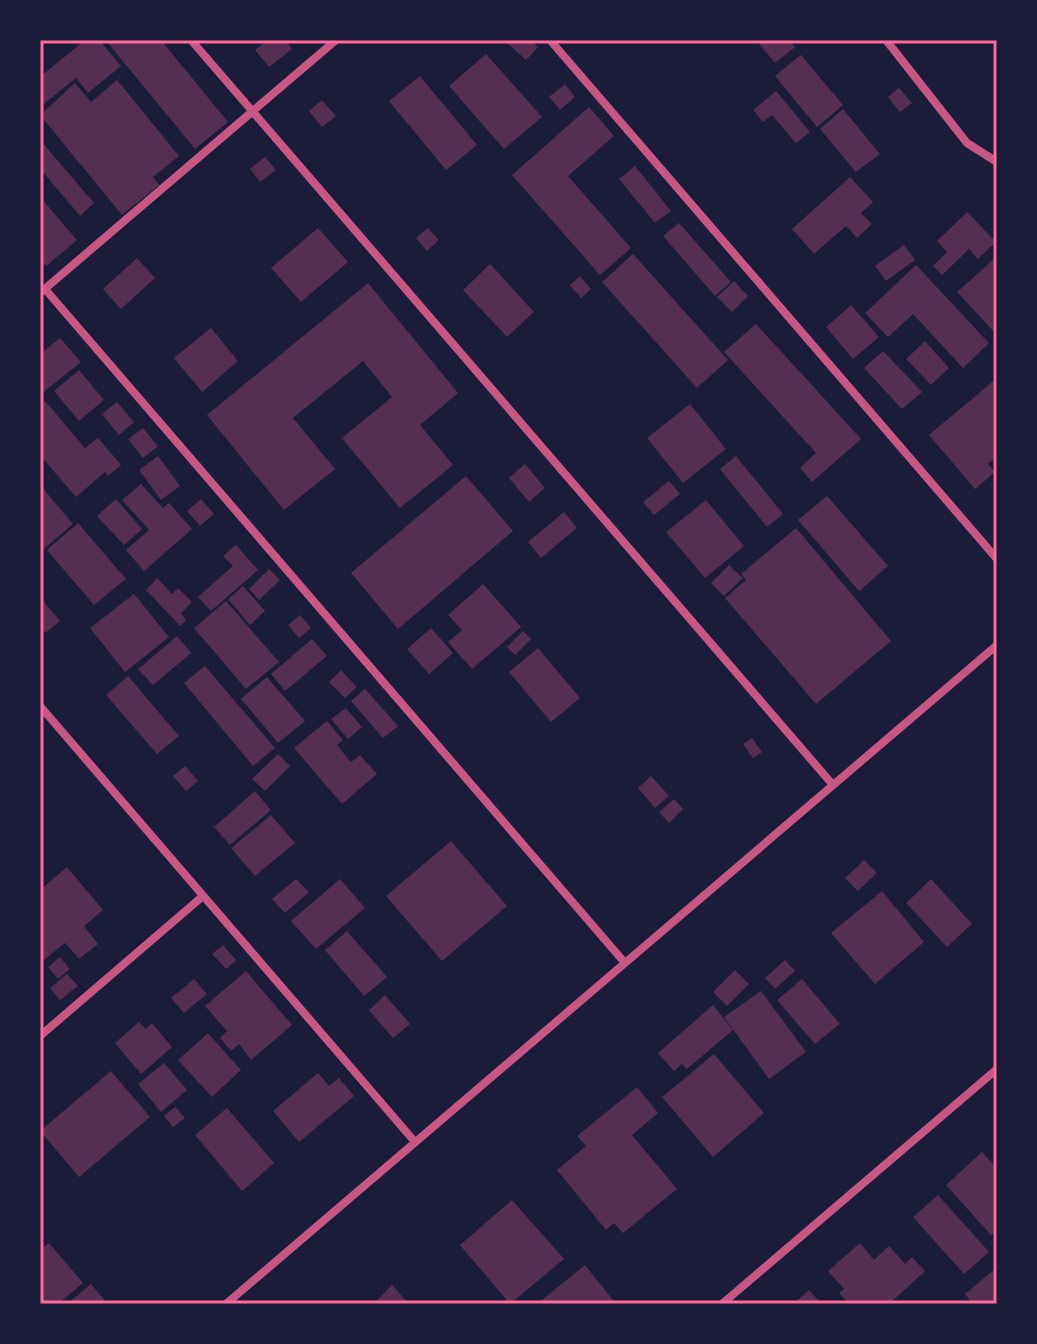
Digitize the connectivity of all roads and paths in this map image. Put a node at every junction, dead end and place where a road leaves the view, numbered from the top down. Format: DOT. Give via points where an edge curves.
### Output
graph roads {
  1 [pos="191,40"];
  2 [pos="336,40"];
  3 [pos="550,40"];
  4 [pos="886,40"];
  5 [pos="252,112"];
  6 [pos="997,162"];
  7 [pos="42,291"];
  8 [pos="997,559"];
  9 [pos="997,645"];
  10 [pos="40,706"];
  11 [pos="833,785"];
  12 [pos="203,896"];
  13 [pos="625,963"];
  14 [pos="40,1036"];
  15 [pos="997,1069"];
  16 [pos="415,1142"];
  17 [pos="226,1304"];
  18 [pos="722,1304"];
  1 -- 5 [label="street"];
  2 -- 5 [label="street"];
  3 -- 8 [label="street"];
  4 -- 6 [label="street" via="967,143"];
  5 -- 7 [label="street"];
  5 -- 11 [label="street"];
  7 -- 13 [label="street"];
  9 -- 11 [label="street"];
  10 -- 12 [label="street"];
  11 -- 13 [label="street"];
  12 -- 14 [label="street"];
  12 -- 16 [label="street"];
  13 -- 16 [label="street"];
  15 -- 18 [label="street"];
  16 -- 17 [label="street"];
}
